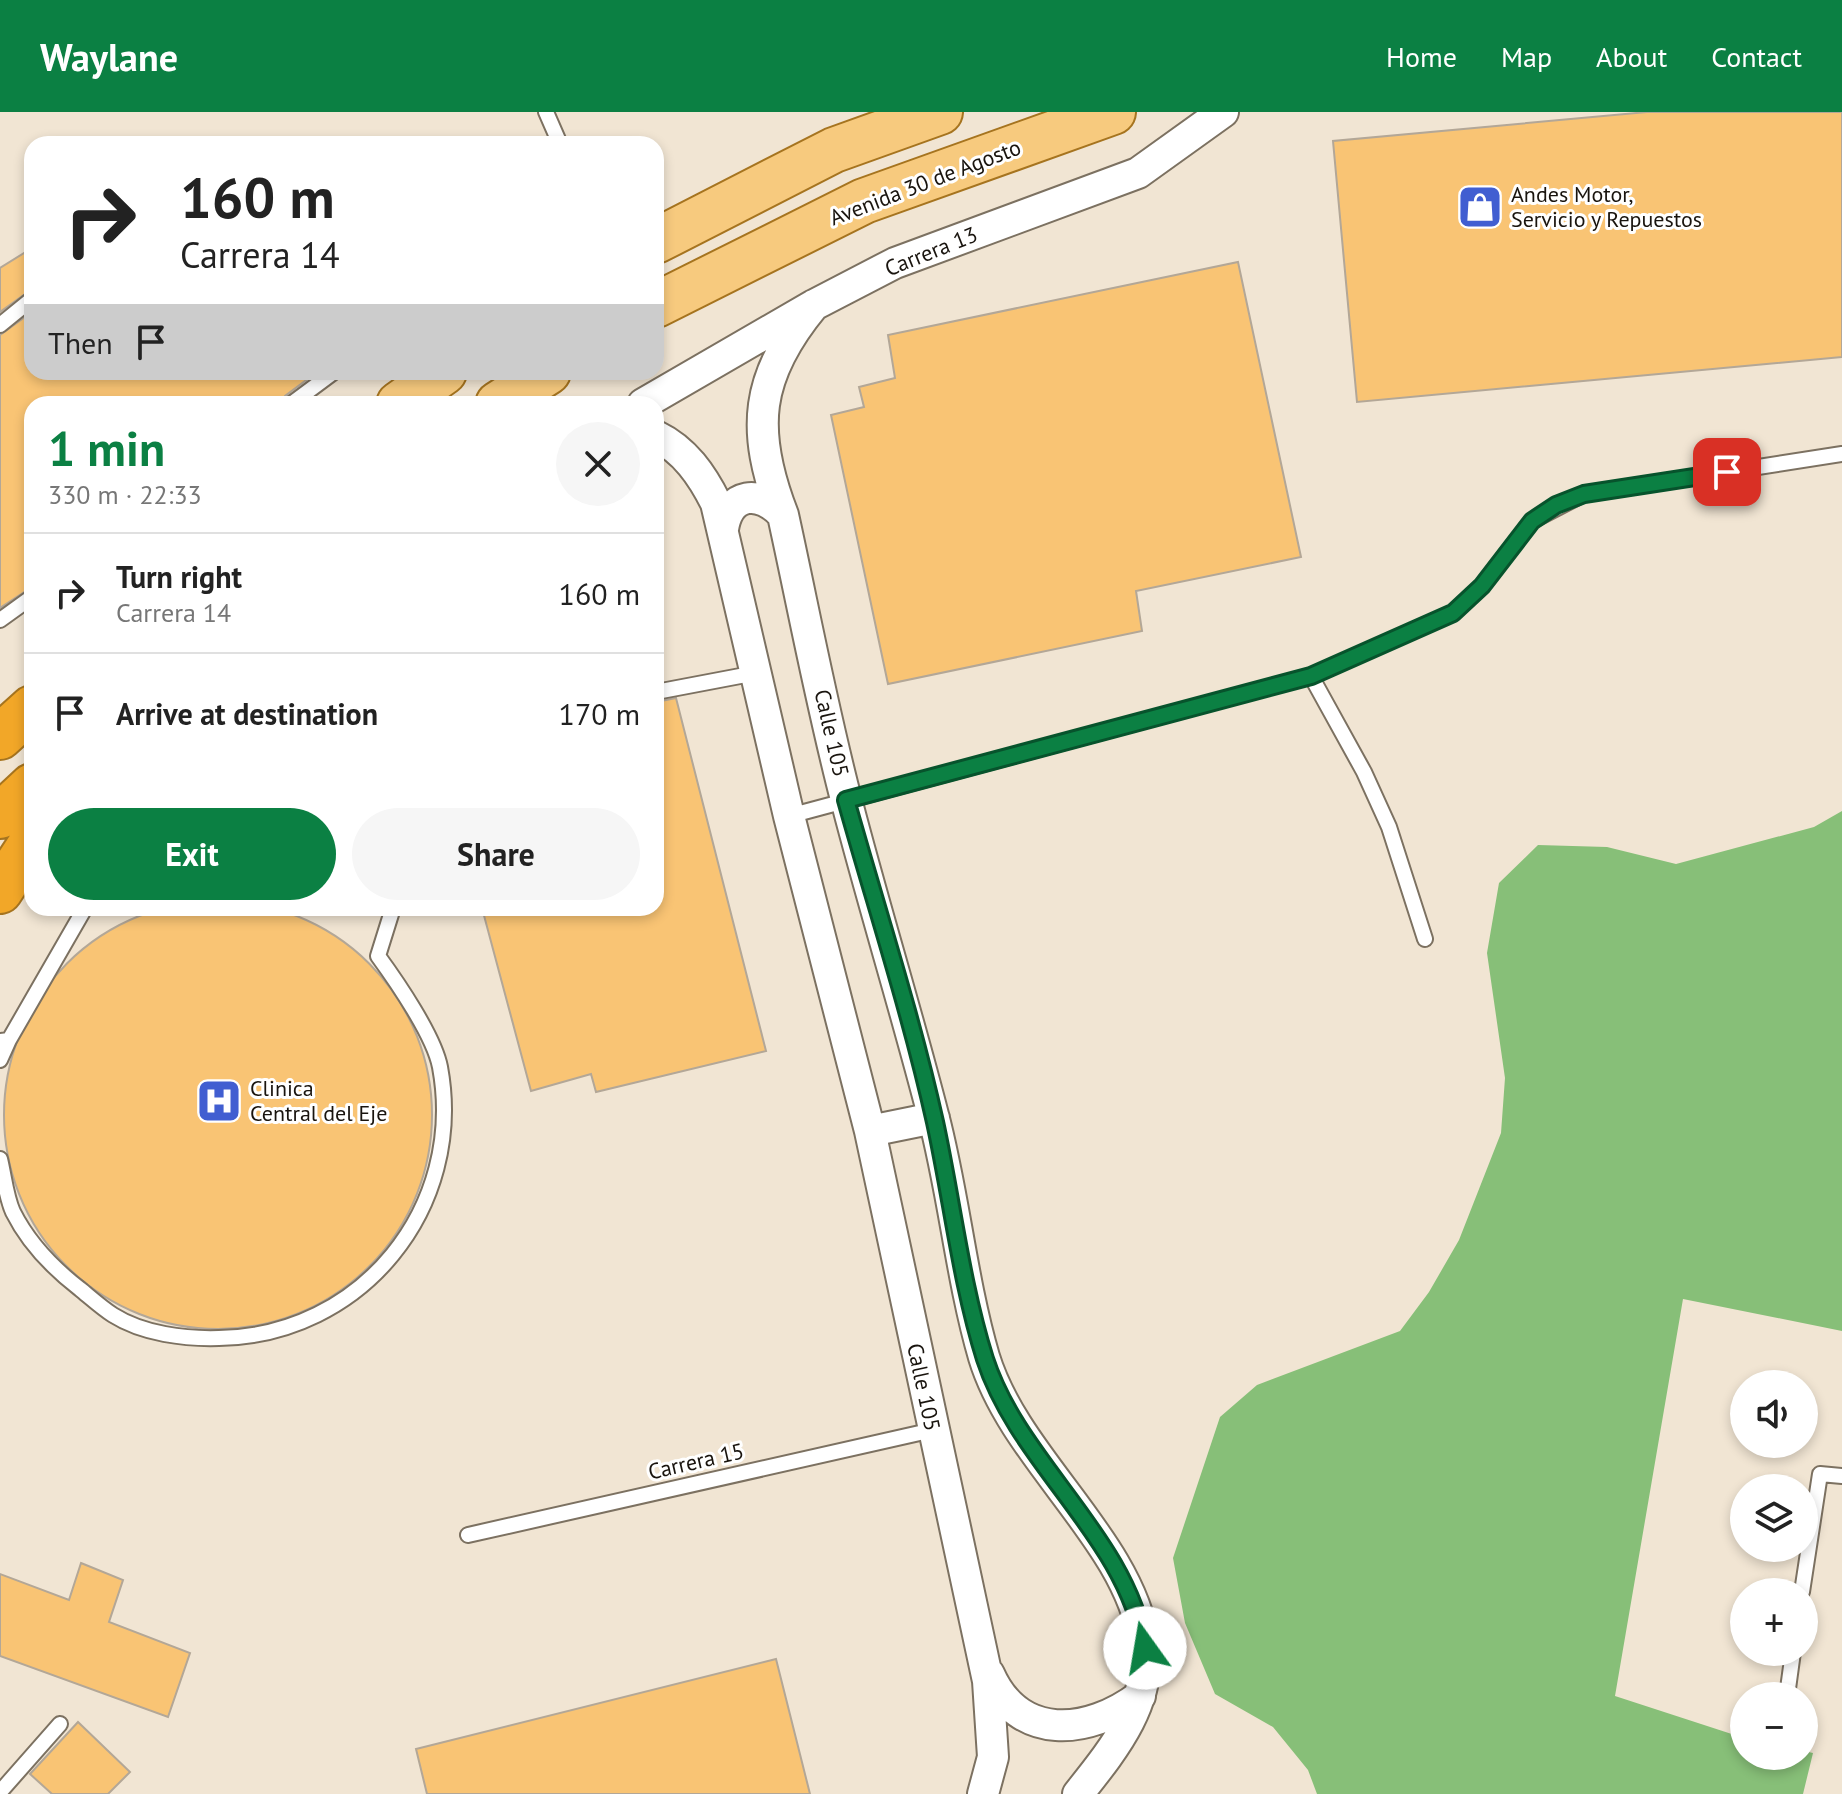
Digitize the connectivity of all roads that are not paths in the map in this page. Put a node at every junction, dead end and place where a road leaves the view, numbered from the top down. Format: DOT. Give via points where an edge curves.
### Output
graph roads {
  1 [pos="546,112"];
  2 [pos="940,112"];
  3 [pos="1113,112"];
  4 [pos="1223,112"];
  5 [pos="556,136"];
  6 [pos="664,237"];
  7 [pos="664,301"];
  8 [pos="814,305"];
  9 [pos="24,306"];
  10 [pos="0,325"];
  11 [pos="323,380"];
  12 [pos="433,380"];
  13 [pos="536,380"];
  14 [pos="302,396"];
  15 [pos="410,396"];
  16 [pos="510,396"];
  17 [pos="657,396"];
  18 [pos="664,442"];
  19 [pos="1842,454"];
  20 [pos="783,515"];
  21 [pos="723,529"];
  22 [pos="24,603"];
  23 [pos="0,620"];
  24 [pos="756,673"];
  25 [pos="1311,676"];
  26 [pos="664,690"];
  27 [pos="24,702"];
  28 [pos="24,715"];
  29 [pos="0,718"];
  30 [pos="0,737"];
  31 [pos="24,794"];
  32 [pos="846,800"];
  33 [pos="0,816"];
  34 [pos="789,816"];
  35 [pos="24,854"];
  36 [pos="0,891"];
  37 [pos="80,916"];
  38 [pos="390,916"];
  39 [pos="1425,939"];
  40 [pos="4,1040"];
  41 [pos="0,1060"];
  42 [pos="934,1118"];
  43 [pos="870,1131"];
  44 [pos="0,1159"];
  45 [pos="933,1430"];
  46 [pos="1842,1476"];
  47 [pos="468,1535"];
  48 [pos="1804,1578"];
  49 [pos="984,1661"];
  50 [pos="1140,1696"];
  51 [pos="60,1724"];
  52 [pos="0,1792"];
  53 [pos="983,1794"];
  54 [pos="1078,1794"];
  1 -- 5 [label="lane"];
  2 -- 6 [label="main road" via="834,150"];
  3 -- 7 [label="main road, Avenida 30 de Agosto" via="864,201"];
  4 -- 8 [label="street, Carrera 13" via="1138,173 895,263"];
  8 -- 17 [label="street, Carrera 13"];
  8 -- 20 [label="street, Calle 105" via="786,338 768,380 762,426 767,472"];
  9 -- 10 [label="lane"];
  11 -- 14 [label="lane"];
  12 -- 15 [label="main road"];
  13 -- 16 [label="main road"];
  18 -- 21 [label="street, Calle 105" via="704,479"];
  19 -- 25 [label="lane" via="1570,499 1532,521 1482,586 1453,613"];
  20 -- 21 [label="street" via="760,497 746,496 725,515"];
  20 -- 32 [label="street, Calle 105"];
  21 -- 24 [label="street, Calle 105"];
  22 -- 23 [label="lane"];
  24 -- 26 [label="lane"];
  24 -- 34 [label="street, Calle 105"];
  25 -- 32 [label="lane"];
  25 -- 39 [label="lane" via="1389,827"];
  27 -- 29 [label="highway"];
  28 -- 30 [label="highway"];
  31 -- 33 [label="highway"];
  32 -- 34 [label="lane"];
  32 -- 42 [label="street, Calle 105"];
  34 -- 43 [label="street, Calle 105"];
  35 -- 36 [label="highway"];
  37 -- 40 [label="lane"];
  38 -- 44 [label="lane" via="378,956 404,992 440,1065 443,1128 426,1203 386,1266 328,1312 257,1338 184,1339 115,1317 53,1268 13,1211"];
  40 -- 41 [label="lane"];
  42 -- 43 [label="street"];
  42 -- 50 [label="street, Calle 105" via="985,1359 1015,1421 1100,1545 1140,1618 1146,1676"];
  43 -- 45 [label="street, Calle 105"];
  45 -- 47 [label="lane, Carrera 15"];
  45 -- 49 [label="street, Calle 105"];
  46 -- 48 [label="lane" via="1820,1474"];
  49 -- 50 [label="street" via="997,1692 1019,1713 1041,1723 1099,1721"];
  49 -- 53 [label="street, Calle 105" via="993,1757"];
  50 -- 54 [label="street, Calle 105" via="1128,1726"];
  51 -- 52 [label="lane"];
}
